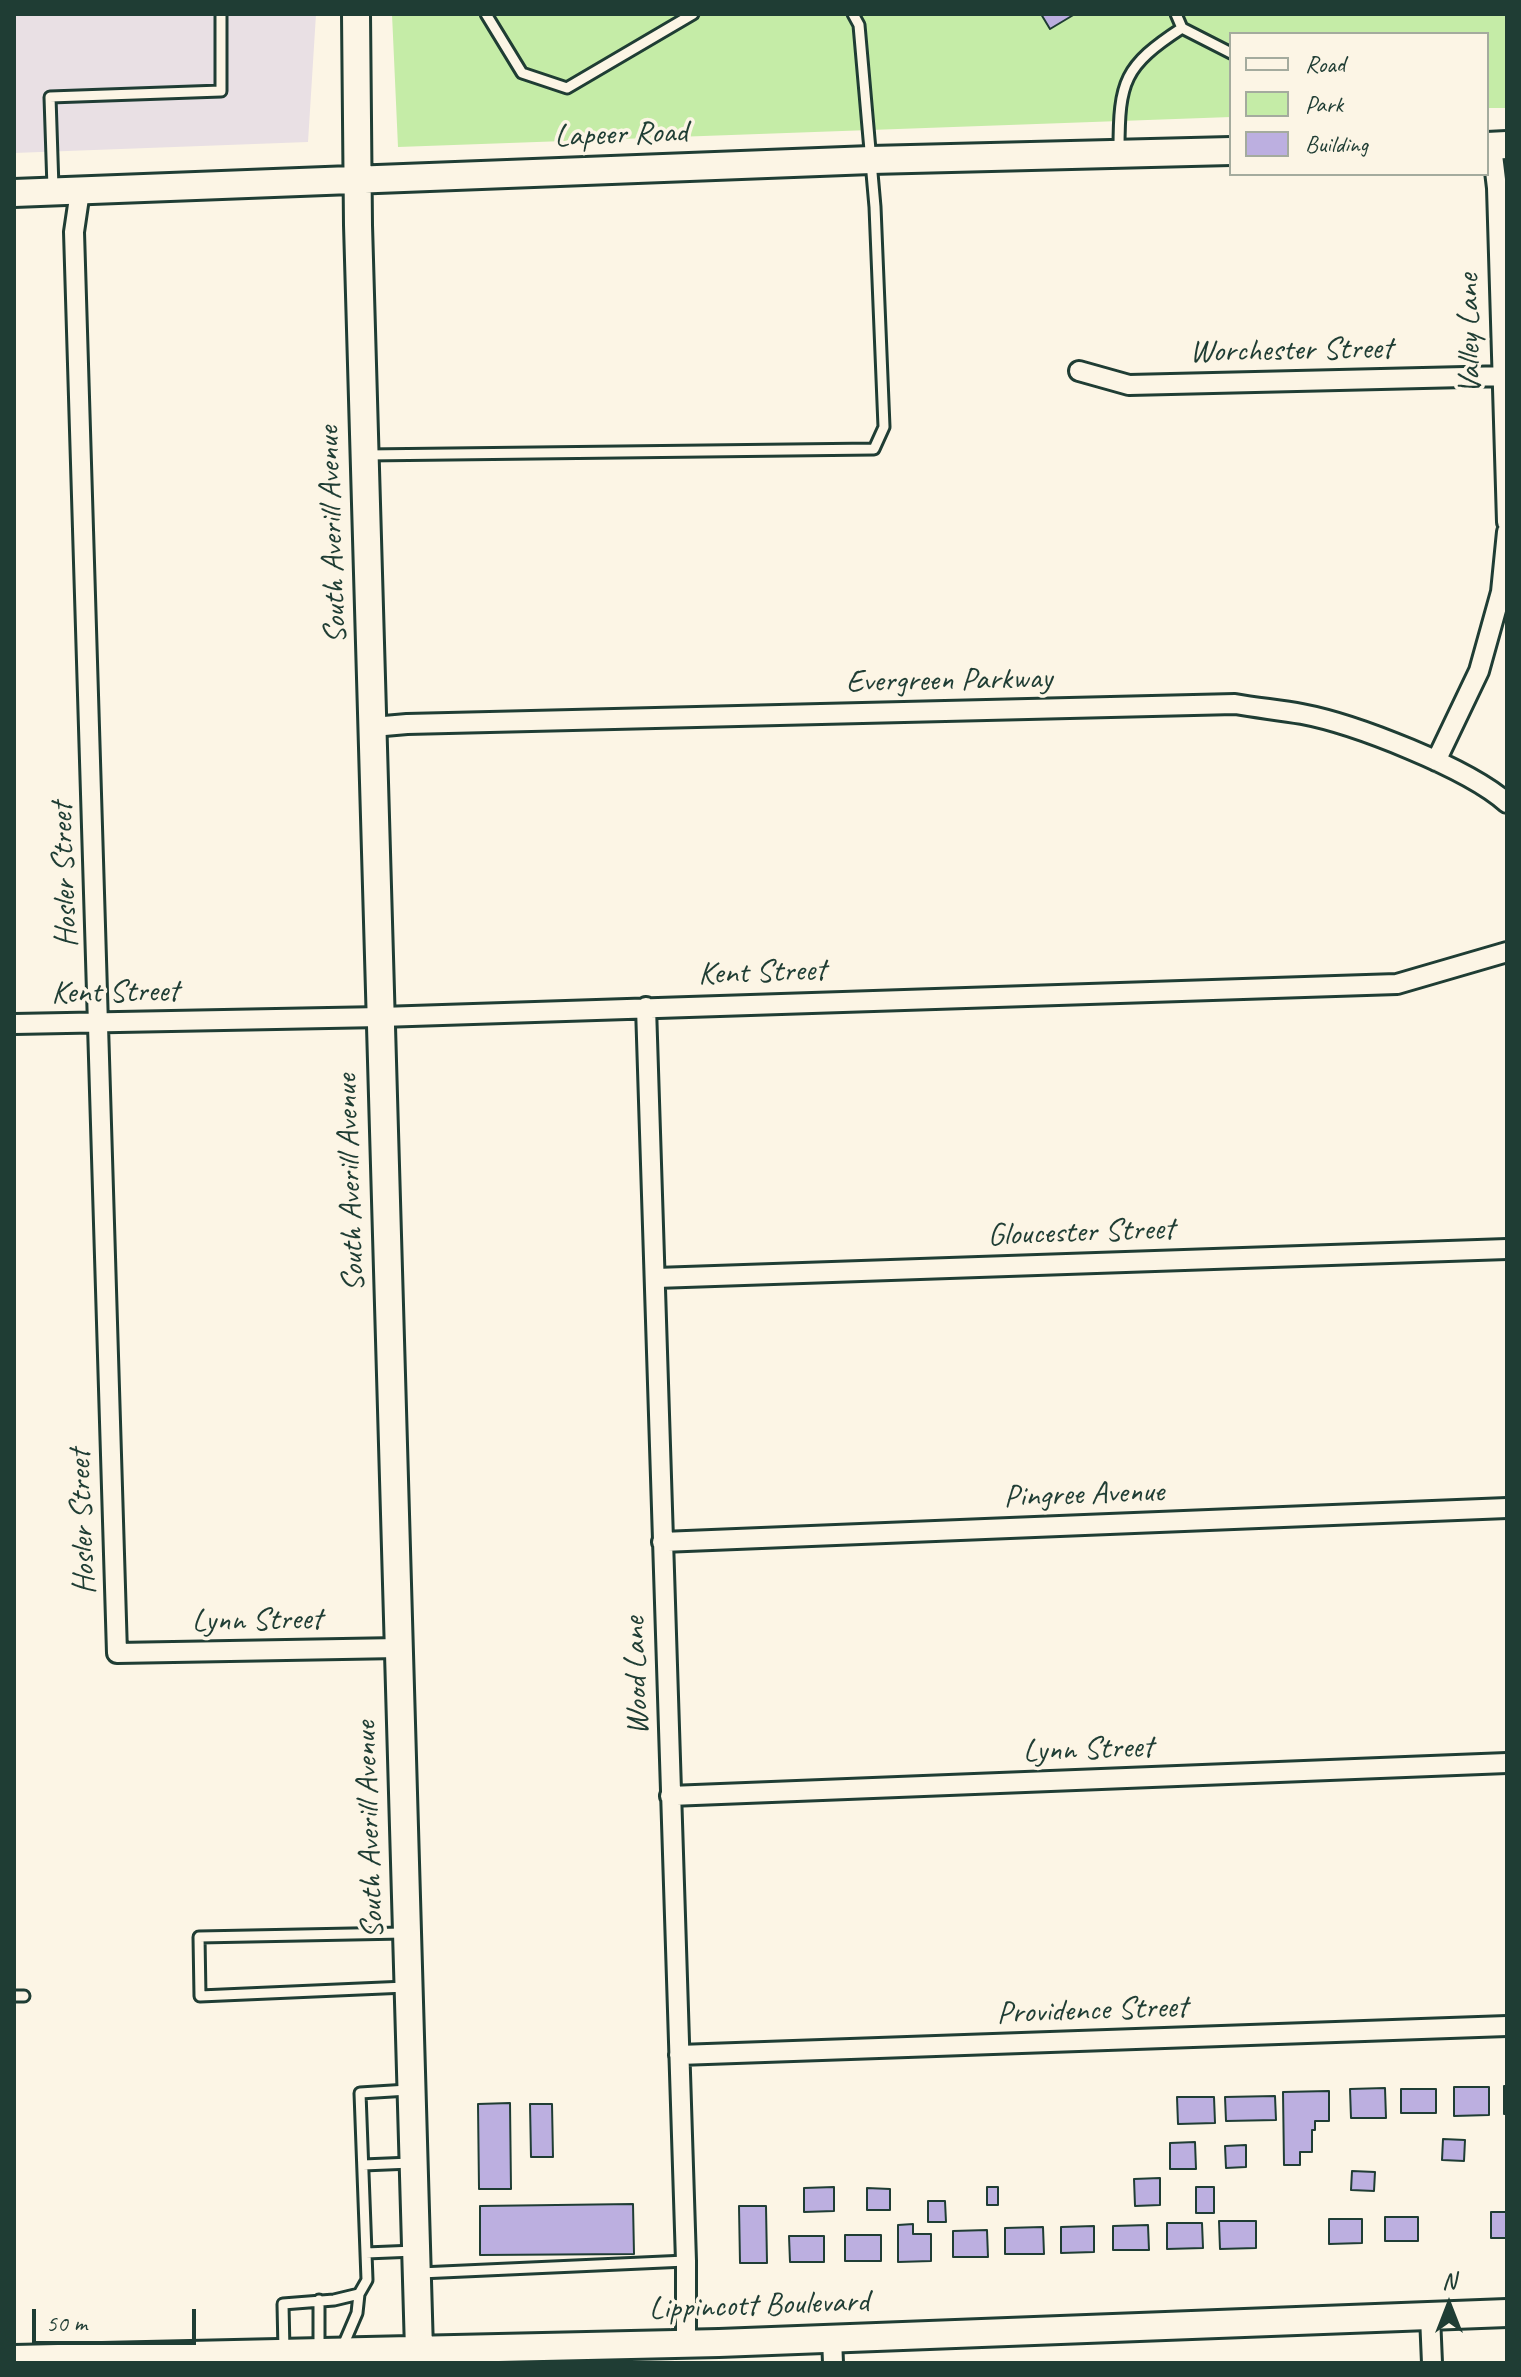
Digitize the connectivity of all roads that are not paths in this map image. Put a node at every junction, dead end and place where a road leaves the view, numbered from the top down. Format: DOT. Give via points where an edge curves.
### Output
graph roads {
  1 [pos="221,14"];
  2 [pos="356,14"];
  3 [pos="486,14"];
  4 [pos="693,14"];
  5 [pos="853,14"];
  6 [pos="1176,14"];
  7 [pos="1182,28"];
  8 [pos="1229,52"];
  9 [pos="1495,146"];
  10 [pos="1229,151"];
  11 [pos="1119,154"];
  12 [pos="871,160"];
  13 [pos="357,180"];
  14 [pos="80,191"];
  15 [pos="53,192"];
  16 [pos="14,193"];
  17 [pos="1079,371"];
  18 [pos="1504,376"];
  19 [pos="365,455"];
  20 [pos="1507,522"];
  21 [pos="1507,532"];
  22 [pos="373,727"];
  23 [pos="1436,761"];
  24 [pos="1507,803"];
  25 [pos="1507,952"];
  26 [pos="646,1007"];
  27 [pos="381,1017"];
  28 [pos="99,1023"];
  29 [pos="14,1024"];
  30 [pos="1507,1249"];
  31 [pos="656,1278"];
  32 [pos="1507,1508"];
  33 [pos="662,1542"];
  34 [pos="399,1648"];
  35 [pos="117,1653"];
  36 [pos="1507,1763"];
  37 [pos="670,1796"];
  38 [pos="407,1933"];
  39 [pos="408,1987"];
  40 [pos="1507,2026"];
  41 [pos="679,2055"];
  42 [pos="411,2089"];
  43 [pos="413,2163"];
  44 [pos="363,2165"];
  45 [pos="366,2253"];
  46 [pos="686,2261"];
  47 [pos="416,2262"];
  48 [pos="359,2294"];
  49 [pos="319,2300"];
  50 [pos="1507,2313"];
  51 [pos="1430,2316"];
  52 [pos="686,2343"];
  53 [pos="419,2349"];
  54 [pos="330,2350"];
  55 [pos="832,2350"];
  56 [pos="284,2351"];
  57 [pos="386,2356"];
  58 [pos="14,2359"];
  59 [pos="1432,2363"];
  1 -- 15 [label="lane" via="221,91 50,97"];
  2 -- 13 [label="street, South Averill Avenue"];
  3 -- 4 [label="lane" via="522,73 567,88"];
  5 -- 12 [label="lane" via="859,25"];
  6 -- 7 [label="lane"];
  7 -- 8 [label="lane"];
  7 -- 11 [label="lane" via="1134,65 1122,88"];
  9 -- 18 [label="street, Valley Lane"];
  10 -- 11 [label="street, Lapeer Road"];
  11 -- 12 [label="street, Lapeer Road"];
  12 -- 13 [label="street, Lapeer Road"];
  12 -- 19 [label="lane" via="884,427 874,449"];
  13 -- 14 [label="street, Lapeer Road"];
  13 -- 19 [label="street, South Averill Avenue"];
  14 -- 15 [label="street, Lapeer Road"];
  14 -- 28 [label="street, Hosler Street" via="74,232"];
  15 -- 16 [label="street, Lapeer Road"];
  17 -- 18 [label="street, Worchester Street" via="1129,385"];
  18 -- 20 [label="street, Valley Lane"];
  19 -- 22 [label="street, South Averill Avenue"];
  21 -- 23 [label="street" via="1501,592 1479,671"];
  22 -- 23 [label="street, Evergreen Parkway" via="1235,704 1305,715"];
  22 -- 27 [label="street, South Averill Avenue"];
  23 -- 24 [label="street, Evergreen Parkway"];
  25 -- 26 [label="street, Kent Street" via="1397,984"];
  26 -- 27 [label="street, Kent Street"];
  26 -- 31 [label="street, Wood Lane"];
  27 -- 28 [label="street, Kent Street"];
  27 -- 34 [label="street, South Averill Avenue"];
  28 -- 29 [label="street, Kent Street"];
  28 -- 35 [label="street, Hosler Street"];
  30 -- 31 [label="street, Gloucester Street"];
  31 -- 33 [label="street, Wood Lane"];
  32 -- 33 [label="street, Pingree Avenue"];
  33 -- 37 [label="street, Wood Lane"];
  34 -- 35 [label="street, Lynn Street"];
  34 -- 38 [label="street, South Averill Avenue"];
  36 -- 37 [label="street, Lynn Street"];
  37 -- 41 [label="street, Wood Lane"];
  38 -- 39 [label="street, South Averill Avenue"];
  38 -- 39 [label="lane" via="199,1937 200,1996"];
  39 -- 42 [label="street, South Averill Avenue"];
  40 -- 41 [label="street, Providence Street"];
  41 -- 46 [label="street, Wood Lane"];
  42 -- 43 [label="street, South Averill Avenue"];
  42 -- 44 [label="lane" via="360,2093"];
  43 -- 44 [label="lane"];
  43 -- 47 [label="street, South Averill Avenue"];
  44 -- 45 [label="lane"];
  45 -- 47 [label="lane"];
  45 -- 48 [label="lane" via="367,2280"];
  46 -- 47 [label="lane"];
  46 -- 52 [label="street, Wood Lane"];
  47 -- 53 [label="street, South Averill Avenue"];
  48 -- 49 [label="lane"];
  48 -- 54 [label="lane" via="357,2313"];
  49 -- 54 [label="lane"];
  49 -- 56 [label="lane" via="283,2304"];
  50 -- 51 [label="street, Lippincott Boulevard"];
  51 -- 55 [label="street, Lippincott Boulevard"];
  51 -- 59 [label="street"];
  52 -- 53 [label="street, Lippincott Boulevard" via="642,2349"];
  52 -- 55 [label="street, Lippincott Boulevard"];
  53 -- 57 [label="street, Lippincott Boulevard"];
  54 -- 56 [label="street, Lippincott Boulevard"];
  54 -- 57 [label="street, Lippincott Boulevard"];
  56 -- 58 [label="street, Lippincott Boulevard"];
}
